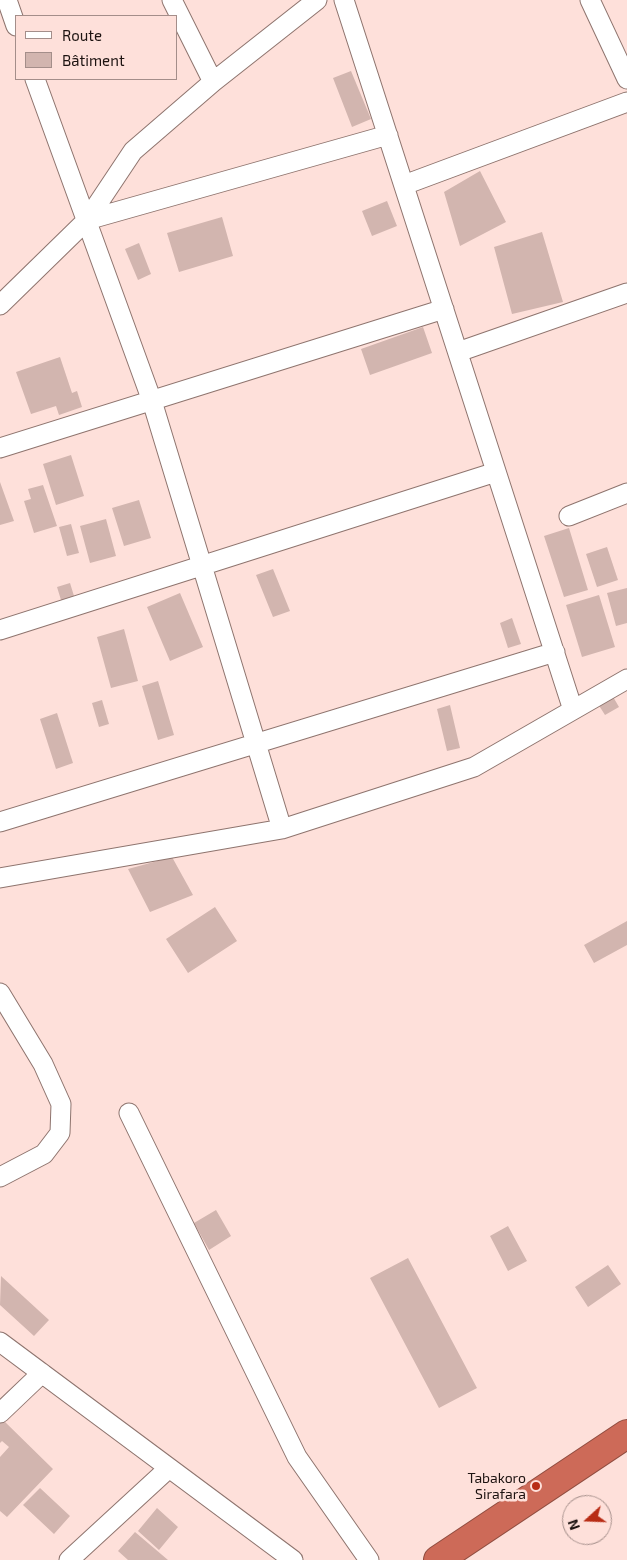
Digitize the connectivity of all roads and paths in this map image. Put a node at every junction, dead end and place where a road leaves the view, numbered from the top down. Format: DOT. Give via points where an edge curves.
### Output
graph roads {
  1 [pos="7,0"];
  2 [pos="172,0"];
  3 [pos="317,0"];
  4 [pos="344,0"];
  5 [pos="590,0"];
  6 [pos="15,23"];
  7 [pos="627,79"];
  8 [pos="35,80"];
  9 [pos="213,82"];
  10 [pos="627,102"];
  11 [pos="388,136"];
  12 [pos="404,185"];
  13 [pos="87,220"];
  14 [pos="627,294"];
  15 [pos="0,305"];
  16 [pos="444,309"];
  17 [pos="458,352"];
  18 [pos="152,401"];
  19 [pos="0,448"];
  20 [pos="496,472"];
  21 [pos="627,492"];
  22 [pos="569,516"];
  23 [pos="202,566"];
  24 [pos="0,630"];
  25 [pos="554,652"];
  26 [pos="627,679"];
  27 [pos="573,710"];
  28 [pos="256,743"];
  29 [pos="0,822"];
  30 [pos="282,829"];
  31 [pos="0,878"];
  32 [pos="0,993"];
  33 [pos="129,1114"];
  34 [pos="0,1177"];
  35 [pos="0,1342"];
  36 [pos="42,1373"];
  37 [pos="0,1413"];
  38 [pos="627,1434"];
  39 [pos="169,1468"];
  40 [pos="69,1560"];
  41 [pos="293,1560"];
  42 [pos="369,1560"];
  43 [pos="438,1560"];
  1 -- 6 [label="street"];
  2 -- 9 [label="street"];
  3 -- 9 [label="street"];
  4 -- 11 [label="street"];
  5 -- 7 [label="street"];
  8 -- 13 [label="street"];
  9 -- 13 [label="street" via="133,151"];
  10 -- 12 [label="street"];
  11 -- 12 [label="street"];
  11 -- 13 [label="street"];
  12 -- 16 [label="street"];
  13 -- 15 [label="street"];
  13 -- 18 [label="street"];
  14 -- 17 [label="street"];
  16 -- 17 [label="street"];
  16 -- 18 [label="street"];
  17 -- 20 [label="street"];
  18 -- 19 [label="street"];
  18 -- 23 [label="street"];
  20 -- 23 [label="street"];
  20 -- 25 [label="street"];
  21 -- 22 [label="street"];
  23 -- 24 [label="street"];
  23 -- 28 [label="street"];
  25 -- 27 [label="street"];
  25 -- 28 [label="street"];
  26 -- 27 [label="street"];
  27 -- 30 [label="street" via="474,767"];
  28 -- 29 [label="street"];
  28 -- 30 [label="street"];
  30 -- 31 [label="street"];
  32 -- 34 [label="street" via="43,1064 61,1104 60,1133 44,1154"];
  33 -- 42 [label="street" via="297,1457"];
  35 -- 36 [label="street"];
  36 -- 37 [label="street"];
  36 -- 39 [label="street"];
  38 -- 43 [label="highway"];
  39 -- 40 [label="street"];
  39 -- 41 [label="street"];
}
